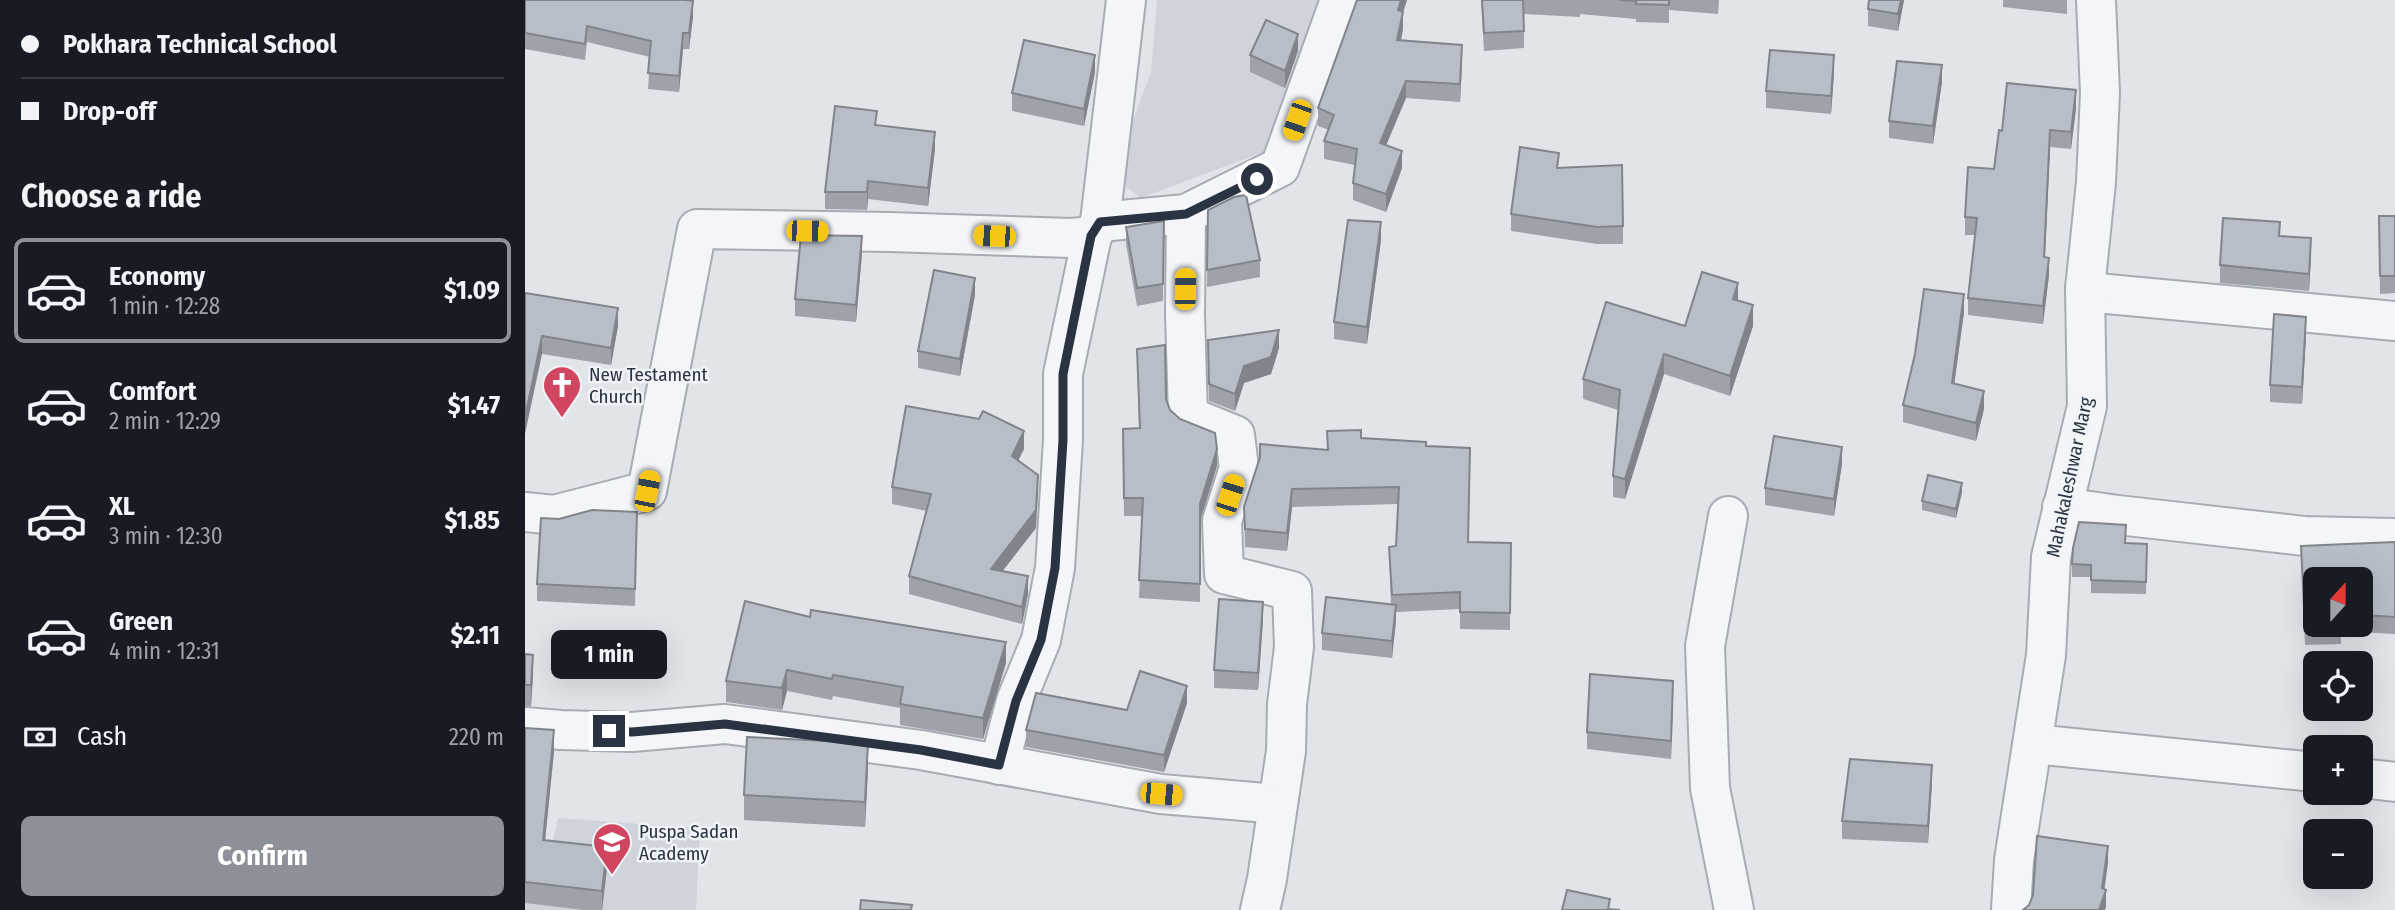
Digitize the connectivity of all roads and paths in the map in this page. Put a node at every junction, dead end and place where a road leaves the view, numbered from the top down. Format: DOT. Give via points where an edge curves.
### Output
graph roads {
  1 [pos="1126,0"];
  2 [pos="1340,0"];
  3 [pos="2097,0"];
  4 [pos="1186,214"];
  5 [pos="1096,229"];
  6 [pos="2085,289"];
  7 [pos="2395,321"];
  8 [pos="2062,507"];
  9 [pos="525,512"];
  10 [pos="1728,516"];
  11 [pos="2395,538"];
  12 [pos="525,727"];
  13 [pos="2033,744"];
  14 [pos="999,765"];
  15 [pos="2303,771"];
  16 [pos="2373,779"];
  17 [pos="2395,782"];
  18 [pos="1279,804"];
  19 [pos="1261,910"];
  20 [pos="1734,910"];
  21 [pos="2011,910"];
  1 -- 5 [label="street"];
  2 -- 4 [label="street" via="1280,167"];
  3 -- 6 [label="street, Mahakaleshwar Marg" via="2096,182"];
  4 -- 5 [label="street"];
  4 -- 18 [label="street" via="1188,416 1235,435 1239,468 1222,521 1224,574 1292,591 1294,647"];
  5 -- 9 [label="street" via="1072,238 697,229 647,491 554,515"];
  5 -- 14 [label="street" via="1063,374 1055,568 1041,640 1016,701"];
  6 -- 7 [label="street"];
  6 -- 8 [label="street, Mahakaleshwar Marg" via="2087,406"];
  8 -- 11 [label="street" via="2304,536"];
  8 -- 13 [label="street, Mahakaleshwar Marg" via="2051,557 2046,655"];
  10 -- 20 [label="street" via="1705,646 1710,788"];
  12 -- 14 [label="street" via="632,732 725,724"];
  13 -- 15 [label="street"];
  13 -- 21 [label="street, Mahakaleshwar Marg" via="2014,860"];
  14 -- 18 [label="street" via="1161,794"];
  16 -- 17 [label="street"];
  18 -- 19 [label="street"];
}
